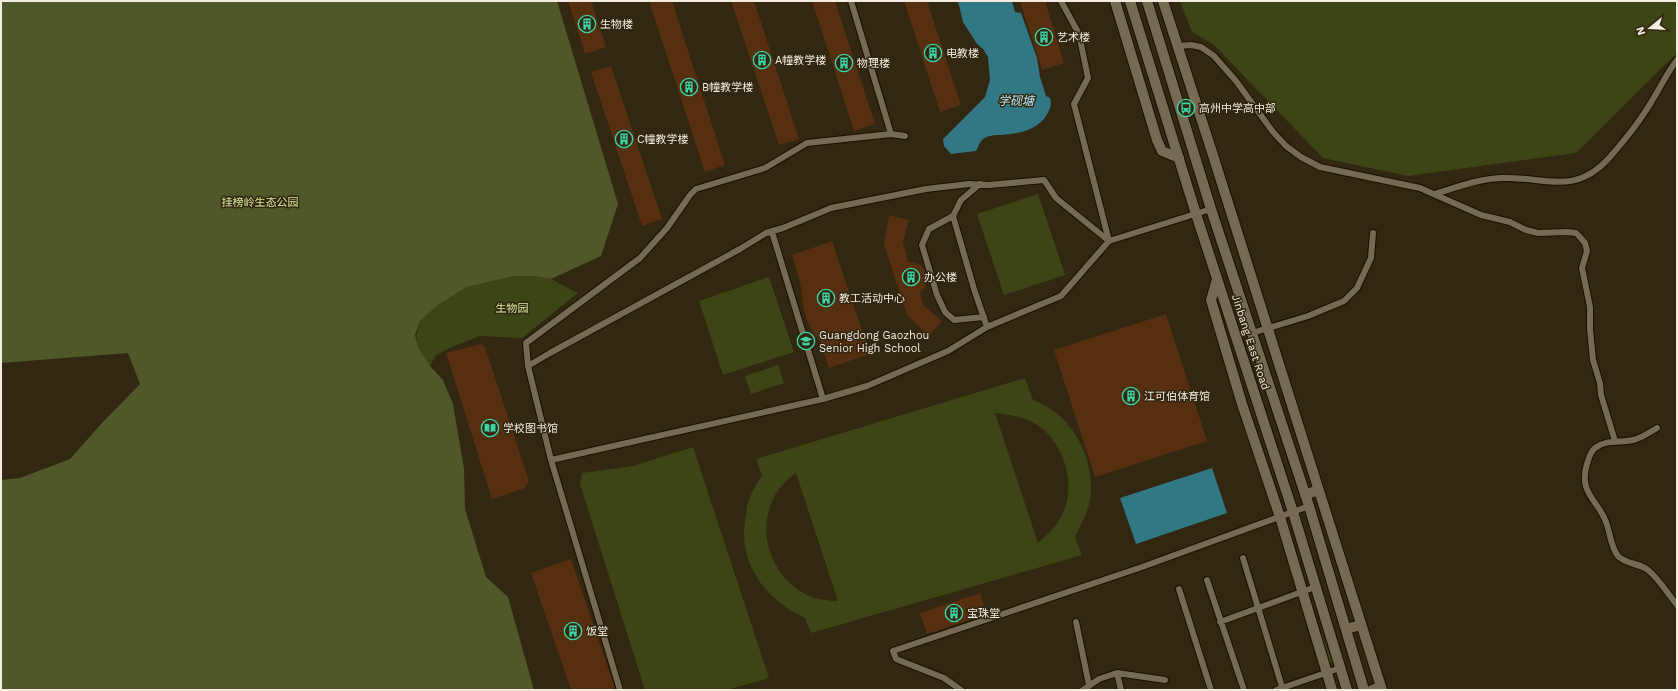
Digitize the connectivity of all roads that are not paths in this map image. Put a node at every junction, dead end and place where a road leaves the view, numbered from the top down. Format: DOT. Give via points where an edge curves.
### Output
graph roads {
  1 [pos="851,1"];
  2 [pos="1061,1"];
  3 [pos="1115,1"];
  4 [pos="1147,1"];
  5 [pos="1163,1"];
  6 [pos="1132,2"];
  7 [pos="1177,46"];
  8 [pos="1677,60"];
  9 [pos="890,134"];
  10 [pos="905,136"];
  11 [pos="1179,158"];
  12 [pos="980,184"];
  13 [pos="1435,194"];
  14 [pos="1211,209"];
  15 [pos="1196,214"];
  16 [pos="953,216"];
  17 [pos="772,232"];
  18 [pos="1373,233"];
  19 [pos="1109,241"];
  20 [pos="1217,279"];
  21 [pos="984,317"];
  22 [pos="987,327"];
  23 [pos="1267,329"];
  24 [pos="1252,333"];
  25 [pos="528,366"];
  26 [pos="1264,370"];
  27 [pos="1249,375"];
  28 [pos="824,399"];
  29 [pos="1658,428"];
  30 [pos="1615,440"];
  31 [pos="551,460"];
  32 [pos="1318,490"];
  33 [pos="1305,494"];
  34 [pos="1309,506"];
  35 [pos="1293,512"];
  36 [pos="1280,517"];
  37 [pos="1242,558"];
  38 [pos="1207,580"];
  39 [pos="1316,587"];
  40 [pos="1178,589"];
  41 [pos="1302,592"];
  42 [pos="1677,605"];
  43 [pos="1258,608"];
  44 [pos="1076,622"];
  45 [pos="1220,622"];
  46 [pos="1361,625"];
  47 [pos="1346,629"];
  48 [pos="1340,668"];
  49 [pos="1326,672"];
  50 [pos="1117,673"];
  51 [pos="1165,680"];
  52 [pos="1089,685"];
  53 [pos="1281,689"];
  54 [pos="1378,689"];
  55 [pos="620,690"];
  56 [pos="961,690"];
  57 [pos="1083,690"];
  58 [pos="1122,690"];
  59 [pos="1211,690"];
  60 [pos="1244,690"];
  61 [pos="1332,690"];
  62 [pos="1347,690"];
  63 [pos="1364,690"];
  1 -- 9 [label="lane"];
  2 -- 19 [label="lane" via="1078,34 1088,78 1074,104"];
  3 -- 11 [label="street" via="1157,140 1162,151"];
  4 -- 14 [label="street, Jinbang East Road"];
  5 -- 7 [label="street"];
  6 -- 11 [label="street, Jinbang East Road"];
  7 -- 13 [label="lane" via="1201,47 1214,56 1236,81 1273,132 1301,157 1320,167 1420,188"];
  7 -- 23 [label="street"];
  8 -- 13 [label="lane" via="1629,133 1596,170 1583,178 1561,182 1501,178 1479,181"];
  9 -- 10 [label="lane"];
  9 -- 25 [label="lane" via="807,143 765,168 696,189 668,228 640,258 526,343"];
  11 -- 15 [label="street, Jinbang East Road"];
  12 -- 16 [label="lane" via="961,200"];
  12 -- 17 [label="lane" via="926,189 831,208"];
  12 -- 19 [label="lane" via="1044,180 1056,198"];
  13 -- 30 [label="lane" via="1481,215 1510,222 1532,232 1567,232 1576,234 1585,243 1587,251 1582,268 1590,307 1593,360"];
  14 -- 15 [label="lane"];
  14 -- 24 [label="street, Jinbang East Road"];
  15 -- 19 [label="lane"];
  15 -- 20 [label="street, Jinbang East Road"];
  16 -- 21 [label="lane"];
  16 -- 21 [label="lane" via="929,229 922,245 935,288 945,312 954,320"];
  17 -- 25 [label="lane" via="766,233"];
  17 -- 28 [label="lane"];
  18 -- 23 [label="lane" via="1371,258 1357,288 1344,301"];
  19 -- 22 [label="lane" via="1062,296"];
  20 -- 27 [label="street, Jinbang East Road"];
  20 -- 36 [label="street" via="1211,300"];
  21 -- 22 [label="lane"];
  22 -- 28 [label="lane" via="948,351 866,386"];
  23 -- 24 [label="lane"];
  23 -- 32 [label="street"];
  24 -- 26 [label="street, Jinbang East Road"];
  25 -- 31 [label="lane"];
  26 -- 27 [label="street"];
  26 -- 33 [label="street, Jinbang East Road"];
  27 -- 35 [label="street, Jinbang East Road"];
  28 -- 31 [label="lane"];
  29 -- 30 [label="lane" via="1632,440"];
  30 -- 42 [label="lane" via="1595,448 1590,454 1585,480 1589,496 1605,520 1618,556 1649,571"];
  31 -- 55 [label="lane"];
  32 -- 33 [label="street"];
  32 -- 46 [label="street"];
  33 -- 34 [label="street, Jinbang East Road"];
  34 -- 35 [label="lane"];
  34 -- 47 [label="street, Jinbang East Road"];
  35 -- 36 [label="lane"];
  35 -- 39 [label="street, Jinbang East Road"];
  36 -- 41 [label="street"];
  36 -- 56 [label="lane" via="1142,567 893,651 896,659 944,678"];
  37 -- 43 [label="lane"];
  38 -- 45 [label="lane"];
  39 -- 41 [label="lane"];
  39 -- 48 [label="street, Jinbang East Road"];
  40 -- 59 [label="lane"];
  41 -- 43 [label="lane"];
  41 -- 49 [label="street"];
  43 -- 45 [label="lane"];
  43 -- 53 [label="lane"];
  44 -- 52 [label="lane"];
  45 -- 60 [label="lane"];
  46 -- 47 [label="street"];
  46 -- 54 [label="street"];
  47 -- 63 [label="street, Jinbang East Road"];
  48 -- 49 [label="lane"];
  48 -- 62 [label="street, Jinbang East Road"];
  49 -- 53 [label="lane"];
  49 -- 61 [label="street"];
  50 -- 51 [label="lane"];
  50 -- 52 [label="lane"];
  50 -- 58 [label="lane"];
  52 -- 57 [label="lane"];
}
